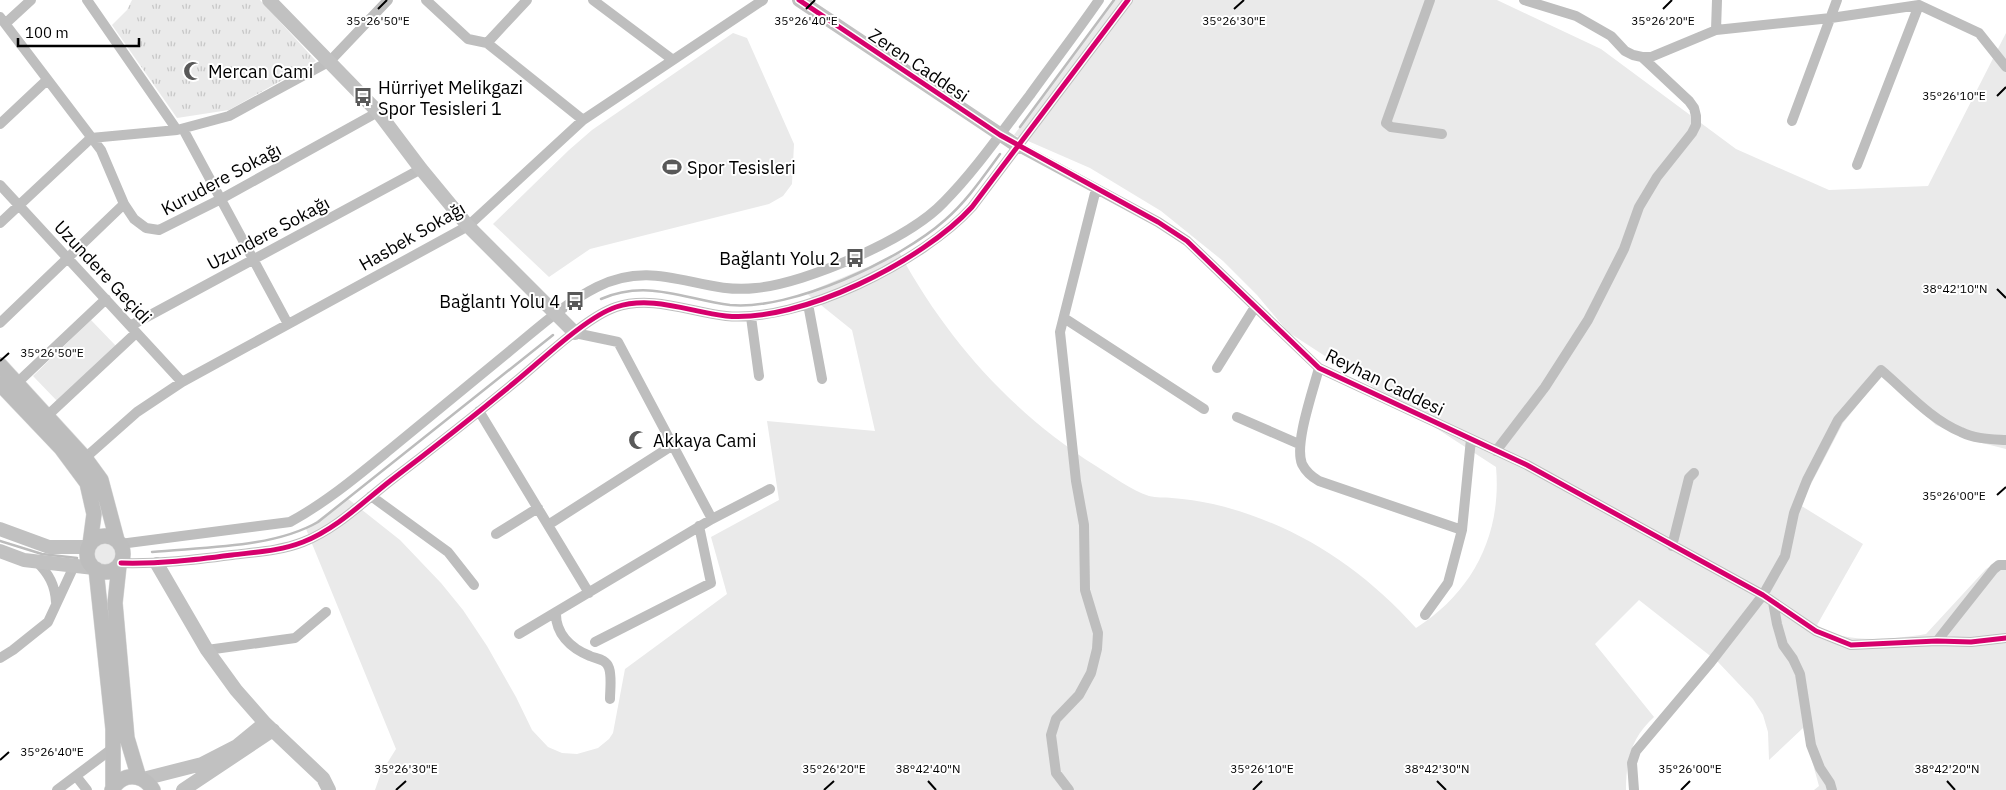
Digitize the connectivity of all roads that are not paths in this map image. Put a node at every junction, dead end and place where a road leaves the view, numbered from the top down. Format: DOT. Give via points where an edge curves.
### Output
graph roads {
  1 [pos="31,0"];
  2 [pos="87,0"];
  3 [pos="270,0"];
  4 [pos="388,0"];
  5 [pos="426,0"];
  6 [pos="527,0"];
  7 [pos="593,0"];
  8 [pos="763,0"];
  9 [pos="799,0"];
  10 [pos="1099,0"];
  11 [pos="1128,0"];
  12 [pos="1430,0"];
  13 [pos="1524,0"];
  14 [pos="1717,0"];
  15 [pos="1837,0"];
  16 [pos="1919,5"];
  17 [pos="1831,18"];
  18 [pos="3,20"];
  19 [pos="1716,30"];
  20 [pos="487,43"];
  21 [pos="1642,57"];
  22 [pos="673,60"];
  23 [pos="330,61"];
  24 [pos="2006,67"];
  25 [pos="47,80"];
  26 [pos="378,112"];
  27 [pos="582,120"];
  28 [pos="1792,121"];
  29 [pos="0,124"];
  30 [pos="180,130"];
  31 [pos="1442,134"];
  32 [pos="1000,135"];
  33 [pos="90,138"];
  34 [pos="1019,147"];
  35 [pos="1857,165"];
  36 [pos="421,169"];
  37 [pos="0,185"];
  38 [pos="1096,189"];
  39 [pos="221,199"];
  40 [pos="124,204"];
  41 [pos="19,205"];
  42 [pos="0,223"];
  43 [pos="468,226"];
  44 [pos="68,259"];
  45 [pos="253,260"];
  46 [pos="106,299"];
  47 [pos="808,304"];
  48 [pos="1255,307"];
  49 [pos="557,313"];
  50 [pos="750,316"];
  51 [pos="1064,318"];
  52 [pos="0,322"];
  53 [pos="288,324"];
  54 [pos="133,329"];
  55 [pos="575,333"];
  56 [pos="0,365"];
  57 [pos="1217,368"];
  58 [pos="1319,368"];
  59 [pos="759,376"];
  60 [pos="822,379"];
  61 [pos="182,382"];
  62 [pos="0,384"];
  63 [pos="17,384"];
  64 [pos="1204,409"];
  65 [pos="479,411"];
  66 [pos="47,416"];
  67 [pos="1237,417"];
  68 [pos="1472,439"];
  69 [pos="2006,440"];
  70 [pos="1300,444"];
  71 [pos="673,446"];
  72 [pos="1496,451"];
  73 [pos="85,458"];
  74 [pos="1694,473"];
  75 [pos="770,489"];
  76 [pos="371,496"];
  77 [pos="538,508"];
  78 [pos="712,519"];
  79 [pos="548,525"];
  80 [pos="699,526"];
  81 [pos="0,529"];
  82 [pos="1462,530"];
  83 [pos="496,534"];
  84 [pos="119,542"];
  85 [pos="89,545"];
  86 [pos="1672,546"];
  87 [pos="0,551"];
  88 [pos="38,562"];
  89 [pos="120,564"];
  90 [pos="157,564"];
  91 [pos="2006,565"];
  92 [pos="74,566"];
  93 [pos="95,569"];
  94 [pos="474,584"];
  95 [pos="589,593"];
  96 [pos="1769,599"];
  97 [pos="57,605"];
  98 [pos="326,612"];
  99 [pos="556,612"];
  100 [pos="1425,615"];
  101 [pos="519,634"];
  102 [pos="2006,638"];
  103 [pos="1937,641"];
  104 [pos="595,642"];
  105 [pos="207,650"];
  106 [pos="0,658"];
  107 [pos="610,699"];
  108 [pos="269,727"];
  109 [pos="113,748"];
  110 [pos="76,776"];
  111 [pos="145,782"];
  112 [pos="113,789"];
  113 [pos="57,790"];
  114 [pos="87,790"];
  115 [pos="183,790"];
  116 [pos="329,790"];
  117 [pos="1069,790"];
  118 [pos="1634,790"];
  119 [pos="1832,790"];
  1 -- 18 [label="street"];
  2 -- 30 [label="street"];
  3 -- 23 [label="street"];
  4 -- 23 [label="street"];
  5 -- 20 [label="street" via="468,39"];
  6 -- 20 [label="street"];
  7 -- 22 [label="street"];
  8 -- 22 [label="street, Hasbek Sokağı"];
  9 -- 32 [label="street, Zeren Caddesi"];
  10 -- 32 [label="street"];
  11 -- 34 [label="street"];
  12 -- 31 [label="street" via="1386,123 1391,128"];
  13 -- 21 [label="street" via="1576,16 1611,36 1625,51"];
  14 -- 19 [label="street"];
  15 -- 17 [label="street"];
  16 -- 17 [label="street"];
  16 -- 24 [label="street" via="1979,33"];
  16 -- 35 [label="street"];
  17 -- 19 [label="street"];
  17 -- 28 [label="street"];
  18 -- 25 [label="street, Kurudere Sokağı"];
  19 -- 21 [label="street" via="1651,57"];
  20 -- 27 [label="street"];
  21 -- 72 [label="street" via="1689,101 1694,108 1696,125 1639,207 1624,249 1588,320 1545,388"];
  22 -- 27 [label="street, Hasbek Sokağı"];
  23 -- 26 [label="street"];
  23 -- 30 [label="street" via="229,116"];
  25 -- 29 [label="street"];
  25 -- 33 [label="street, Kurudere Sokağı"];
  26 -- 36 [label="street"];
  26 -- 39 [label="street, Kurudere Sokağı"];
  27 -- 43 [label="street, Hasbek Sokağı"];
  30 -- 33 [label="street"];
  30 -- 39 [label="street"];
  32 -- 34 [label="street, Zeren Caddesi"];
  32 -- 49 [label="street" via="943,203 920,222 854,258 813,274 756,288 734,289 660,275 626,276 596,287"];
  33 -- 40 [label="street, Kurudere Sokağı" via="101,150"];
  33 -- 41 [label="street"];
  34 -- 38 [label="street, Reyhan Caddesi"];
  34 -- 47 [label="street" via="972,207 941,236 866,279"];
  36 -- 43 [label="street"];
  36 -- 45 [label="street, Uzundere Sokağı"];
  37 -- 41 [label="street, Uzundere Geçidi"];
  38 -- 48 [label="street, Reyhan Caddesi" via="1187,241"];
  38 -- 51 [label="street"];
  39 -- 40 [label="street, Kurudere Sokağı" via="159,230 138,223"];
  39 -- 45 [label="street"];
  40 -- 44 [label="street"];
  41 -- 42 [label="street"];
  41 -- 44 [label="street, Uzundere Geçidi"];
  43 -- 49 [label="street"];
  43 -- 53 [label="street, Hasbek Sokağı"];
  44 -- 46 [label="street, Uzundere Geçidi"];
  44 -- 52 [label="street"];
  45 -- 53 [label="street"];
  45 -- 54 [label="street, Uzundere Sokağı"];
  46 -- 54 [label="street, Uzundere Geçidi"];
  46 -- 63 [label="street"];
  47 -- 50 [label="street" via="773,314"];
  47 -- 60 [label="street"];
  48 -- 57 [label="street"];
  48 -- 58 [label="street, Reyhan Caddesi"];
  49 -- 55 [label="street"];
  49 -- 84 [label="street" via="358,476 290,522"];
  50 -- 55 [label="street" via="715,314 661,304 631,304 608,310"];
  50 -- 59 [label="street"];
  51 -- 64 [label="street"];
  51 -- 117 [label="street" via="1060,332 1084,525 1085,590 1098,633 1091,673 1079,695 1056,719 1051,735 1056,773"];
  53 -- 61 [label="street, Hasbek Sokağı"];
  54 -- 61 [label="street, Uzundere Geçidi"];
  54 -- 66 [label="street, Uzundere Sokağı"];
  55 -- 65 [label="street"];
  55 -- 71 [label="street" via="618,342"];
  56 -- 63 [label="main road"];
  58 -- 68 [label="street, Reyhan Caddesi"];
  58 -- 70 [label="street"];
  61 -- 73 [label="street, Hasbek Sokağı" via="137,412"];
  62 -- 85 [label="main road" via="61,448 87,483 94,514"];
  63 -- 66 [label="main road"];
  65 -- 76 [label="street"];
  65 -- 77 [label="street"];
  66 -- 73 [label="main road"];
  67 -- 70 [label="street"];
  68 -- 72 [label="street, Reyhan Caddesi"];
  68 -- 82 [label="street"];
  69 -- 96 [label="street" via="1986,439 1961,432 1932,415 1882,370 1838,420 1807,480"];
  70 -- 82 [label="street" via="1305,470 1319,480"];
  71 -- 78 [label="street"];
  71 -- 79 [label="street"];
  72 -- 86 [label="street, Reyhan Caddesi"];
  73 -- 84 [label="main road" via="101,480"];
  74 -- 86 [label="street" via="1689,478"];
  75 -- 78 [label="street"];
  76 -- 90 [label="street" via="331,528 293,545"];
  76 -- 94 [label="street" via="448,552"];
  77 -- 79 [label="street"];
  77 -- 83 [label="street"];
  78 -- 80 [label="street"];
  79 -- 95 [label="street"];
  80 -- 95 [label="street"];
  80 -- 104 [label="street" via="711,584"];
  81 -- 85 [label="street" via="49,546"];
  82 -- 100 [label="street" via="1448,583"];
  84 -- 85 [label="main road" via="112,537 100,536"];
  84 -- 89 [label="main road" via="123,553"];
  85 -- 93 [label="main road" via="87,559"];
  86 -- 96 [label="street, Reyhan Caddesi"];
  87 -- 88 [label="street"];
  88 -- 92 [label="street"];
  88 -- 97 [label="street" via="55,589"];
  89 -- 90 [label="street"];
  89 -- 93 [label="main road" via="108,572"];
  89 -- 111 [label="main road" via="115,603 127,738"];
  90 -- 105 [label="street"];
  91 -- 103 [label="street" via="1994,569"];
  92 -- 93 [label="street"];
  92 -- 97 [label="street"];
  93 -- 109 [label="main road"];
  95 -- 99 [label="street"];
  96 -- 103 [label="street, Reyhan Caddesi" via="1816,631 1851,645"];
  96 -- 118 [label="street" via="1729,639 1636,751 1632,762"];
  96 -- 119 [label="street" via="1783,645 1800,674 1811,745"];
  97 -- 106 [label="street" via="48,622"];
  98 -- 105 [label="street" via="295,638"];
  99 -- 101 [label="street"];
  99 -- 107 [label="street" via="558,630 563,638 588,656 607,664"];
  102 -- 103 [label="street, Reyhan Caddesi"];
  105 -- 108 [label="street"];
  108 -- 111 [label="street" via="202,764"];
  108 -- 115 [label="street"];
  108 -- 116 [label="street" via="323,778"];
  109 -- 110 [label="street"];
  109 -- 112 [label="main road"];
  110 -- 113 [label="street"];
  110 -- 114 [label="street"];
  111 -- 112 [label="main road" via="129,777 122,779"];
}
